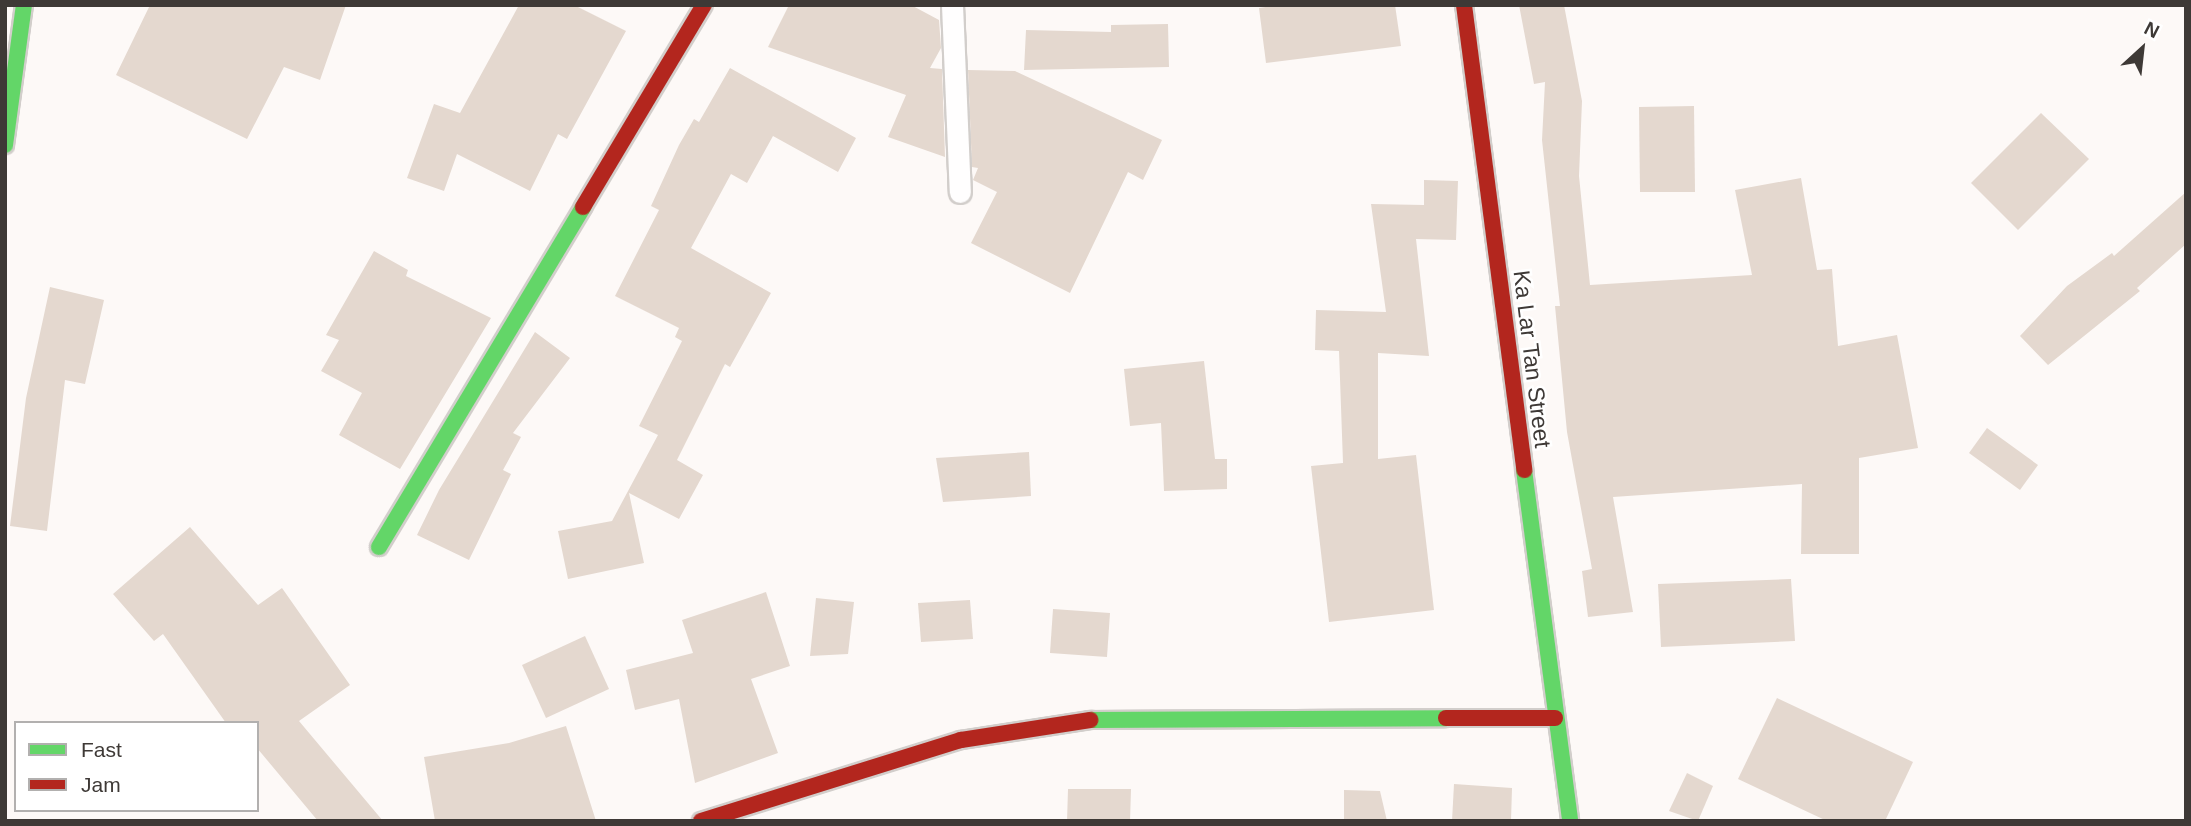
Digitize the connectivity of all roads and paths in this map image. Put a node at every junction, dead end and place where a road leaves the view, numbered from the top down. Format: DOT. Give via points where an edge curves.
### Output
graph roads {
  1 [pos="24,5"];
  2 [pos="704,5"];
  3 [pos="952,5"];
  4 [pos="1464,5"];
  5 [pos="5,145"];
  6 [pos="960,192"];
  7 [pos="379,547"];
  8 [pos="1555,718"];
  9 [pos="701,821"];
  10 [pos="1570,821"];
  1 -- 5 [label="street"];
  2 -- 7 [label="street"];
  3 -- 6 [label="lane"];
  4 -- 8 [label="street, Ka Lar Tan Street"];
  8 -- 9 [label="street" via="1113,718 1036,725 961,740"];
  8 -- 10 [label="street, Ka Lar Tan Street"];
}
